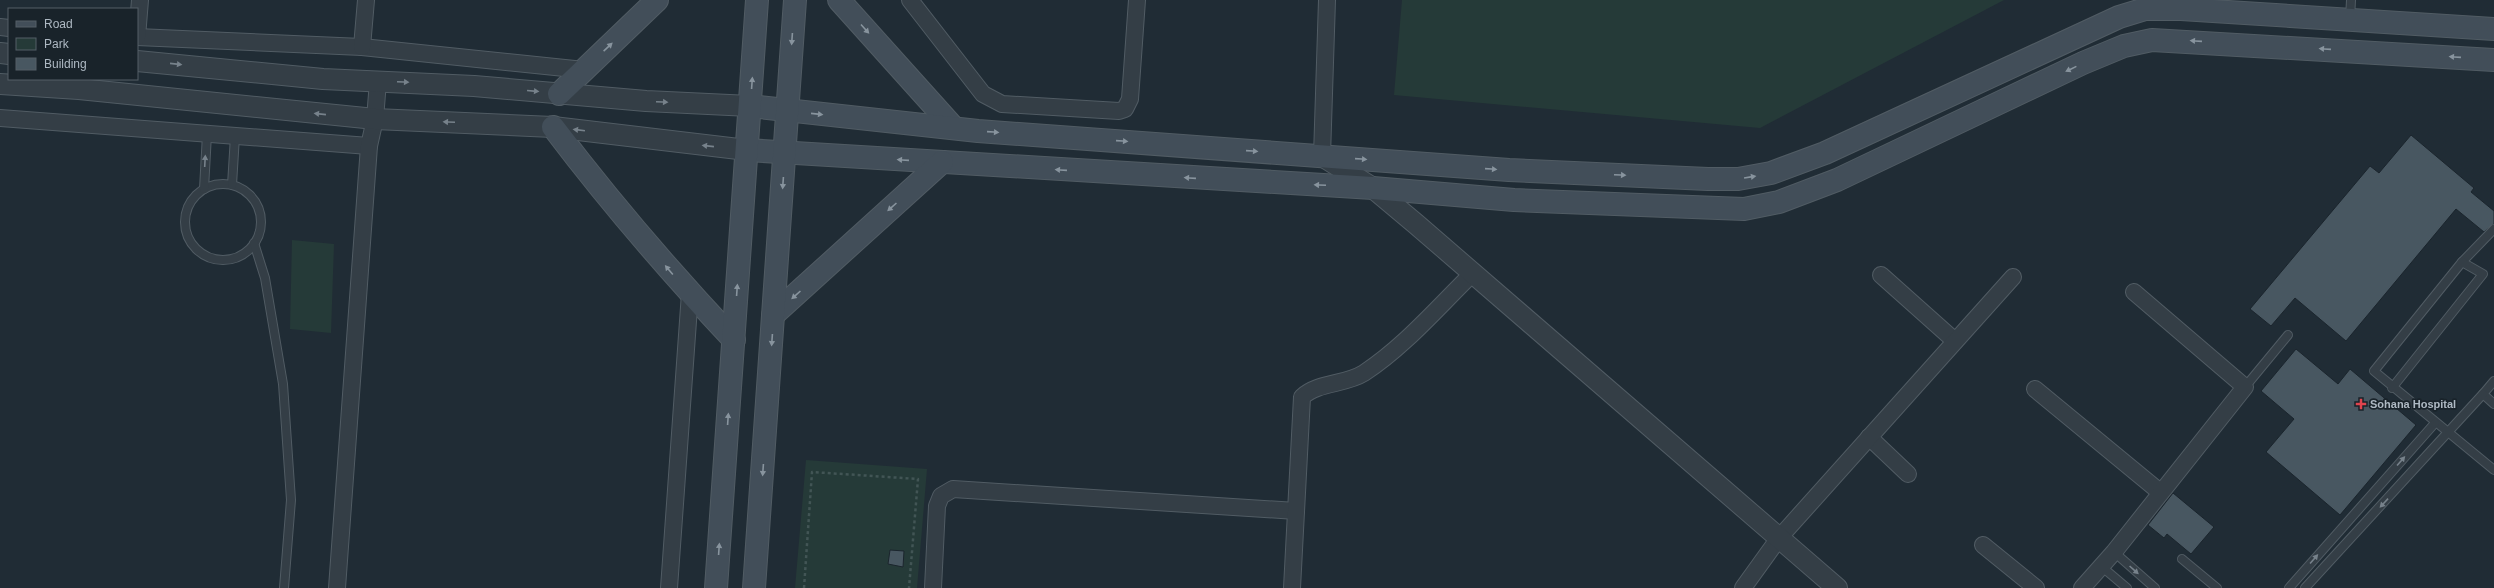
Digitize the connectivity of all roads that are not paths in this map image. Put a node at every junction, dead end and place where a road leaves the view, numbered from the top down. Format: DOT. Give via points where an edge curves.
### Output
graph roads {
  1 [pos="140,0"];
  2 [pos="366,0"];
  3 [pos="657,0"];
  4 [pos="757,0"];
  5 [pos="795,0"];
  6 [pos="839,0"];
  7 [pos="910,0"];
  8 [pos="1137,0"];
  9 [pos="1327,0"];
  10 [pos="2350,10"];
  11 [pos="138,25"];
  12 [pos="2494,29"];
  13 [pos="138,37"];
  14 [pos="362,47"];
  15 [pos="2494,60"];
  16 [pos="138,61"];
  17 [pos="584,70"];
  18 [pos="378,81"];
  19 [pos="0,84"];
  20 [pos="559,94"];
  21 [pos="750,106"];
  22 [pos="788,111"];
  23 [pos="0,118"];
  24 [pos="375,119"];
  25 [pos="553,127"];
  26 [pos="954,128"];
  27 [pos="207,134"];
  28 [pos="235,136"];
  29 [pos="369,146"];
  30 [pos="747,150"];
  31 [pos="785,152"];
  32 [pos="1322,156"];
  33 [pos="942,162"];
  34 [pos="232,185"];
  35 [pos="204,188"];
  36 [pos="1373,188"];
  37 [pos="2494,229"];
  38 [pos="254,244"];
  39 [pos="2462,262"];
  40 [pos="1473,273"];
  41 [pos="1881,275"];
  42 [pos="2013,277"];
  43 [pos="2134,292"];
  44 [pos="690,293"];
  45 [pos="773,315"];
  46 [pos="2288,335"];
  47 [pos="734,340"];
  48 [pos="1955,341"];
  49 [pos="2494,381"];
  50 [pos="2245,387"];
  51 [pos="2392,388"];
  52 [pos="2035,389"];
  53 [pos="2483,394"];
  54 [pos="2494,404"];
  55 [pos="2435,423"];
  56 [pos="2448,433"];
  57 [pos="1869,437"];
  58 [pos="2494,470"];
  59 [pos="1908,474"];
  60 [pos="2160,492"];
  61 [pos="1296,511"];
  62 [pos="1779,538"];
  63 [pos="1983,545"];
  64 [pos="2114,552"];
  65 [pos="2182,559"];
  66 [pos="2101,566"];
  67 [pos="284,588"];
  68 [pos="337,588"];
  69 [pos="669,588"];
  70 [pos="716,588"];
  71 [pos="754,588"];
  72 [pos="934,588"];
  73 [pos="1292,588"];
  74 [pos="1743,588"];
  75 [pos="1837,588"];
  76 [pos="2036,588"];
  77 [pos="2082,588"];
  78 [pos="2127,588"];
  79 [pos="2155,588"];
  80 [pos="2217,588"];
  81 [pos="2289,588"];
  82 [pos="2305,588"];
  1 -- 11 [label="street"];
  2 -- 14 [label="street"];
  17 -- 3 [label="main road, one-way"];
  21 -- 4 [label="main road, one-way"];
  5 -- 22 [label="main road, one-way"];
  6 -- 26 [label="main road, one-way"];
  7 -- 8 [label="street" via="983,94 993,101 1119,111 1125,109 1130,99"];
  9 -- 32 [label="street"];
  10 -- 12 [label="main road"];
  32 -- 10 [label="main road, one-way" via="1509,170 1708,179 1738,178 1771,173 1824,152 2119,17 2146,9"];
  13 -- 14 [label="street"];
  14 -- 17 [label="street"];
  15 -- 36 [label="main road, one-way" via="2152,40 2124,46 2083,63 1837,180 1779,202 1744,209 1514,200"];
  16 -- 18 [label="street, one-way" via="323,79"];
  17 -- 20 [label="main road"];
  18 -- 20 [label="street, one-way"];
  18 -- 24 [label="street"];
  24 -- 19 [label="street, one-way" via="79,89"];
  20 -- 21 [label="street, one-way"];
  21 -- 22 [label="main road"];
  21 -- 30 [label="main road"];
  22 -- 26 [label="main road, one-way"];
  22 -- 31 [label="main road"];
  23 -- 27 [label="street"];
  25 -- 24 [label="street, one-way"];
  24 -- 29 [label="street"];
  30 -- 25 [label="street, one-way"];
  44 -- 25 [label="main road, one-way" via="589,174"];
  26 -- 32 [label="main road, one-way"];
  27 -- 28 [label="street"];
  35 -- 27 [label="lane, one-way"];
  28 -- 29 [label="street"];
  28 -- 34 [label="lane"];
  29 -- 68 [label="street"];
  30 -- 31 [label="main road"];
  47 -- 30 [label="main road, one-way"];
  33 -- 31 [label="main road, one-way"];
  31 -- 45 [label="main road, one-way"];
  32 -- 36 [label="street"];
  36 -- 33 [label="main road, one-way"];
  33 -- 45 [label="main road, one-way"];
  34 -- 35 [label="lane" via="215,184"];
  34 -- 38 [label="lane" via="250,196 258,206 261,219"];
  35 -- 38 [label="lane" via="194,196 185,217 185,229 189,240 197,250 220,260 245,253"];
  36 -- 40 [label="street"];
  37 -- 39 [label="lane"];
  38 -- 67 [label="lane" via="265,278 283,384 291,500"];
  39 -- 51 [label="lane" via="2374,371"];
  39 -- 51 [label="lane" via="2483,274"];
  40 -- 61 [label="street" via="1380,362 1342,383 1309,391 1302,397"];
  40 -- 62 [label="street"];
  41 -- 48 [label="street"];
  42 -- 48 [label="street"];
  43 -- 50 [label="street"];
  44 -- 47 [label="main road"];
  44 -- 69 [label="street"];
  45 -- 71 [label="main road, one-way"];
  46 -- 50 [label="lane"];
  70 -- 47 [label="main road, one-way"];
  48 -- 57 [label="street"];
  49 -- 53 [label="lane"];
  50 -- 60 [label="street"];
  51 -- 55 [label="lane"];
  52 -- 60 [label="street"];
  53 -- 54 [label="lane"];
  53 -- 56 [label="lane"];
  55 -- 56 [label="lane"];
  81 -- 55 [label="lane, one-way"];
  56 -- 58 [label="lane"];
  56 -- 82 [label="lane, one-way"];
  57 -- 59 [label="street"];
  57 -- 62 [label="street"];
  60 -- 64 [label="street"];
  61 -- 72 [label="street" via="953,489 941,496 937,506"];
  61 -- 73 [label="street"];
  62 -- 74 [label="street"];
  62 -- 75 [label="street"];
  63 -- 76 [label="street"];
  64 -- 66 [label="street"];
  64 -- 79 [label="lane, one-way"];
  65 -- 80 [label="lane"];
  66 -- 77 [label="street"];
  66 -- 78 [label="lane"];
}
